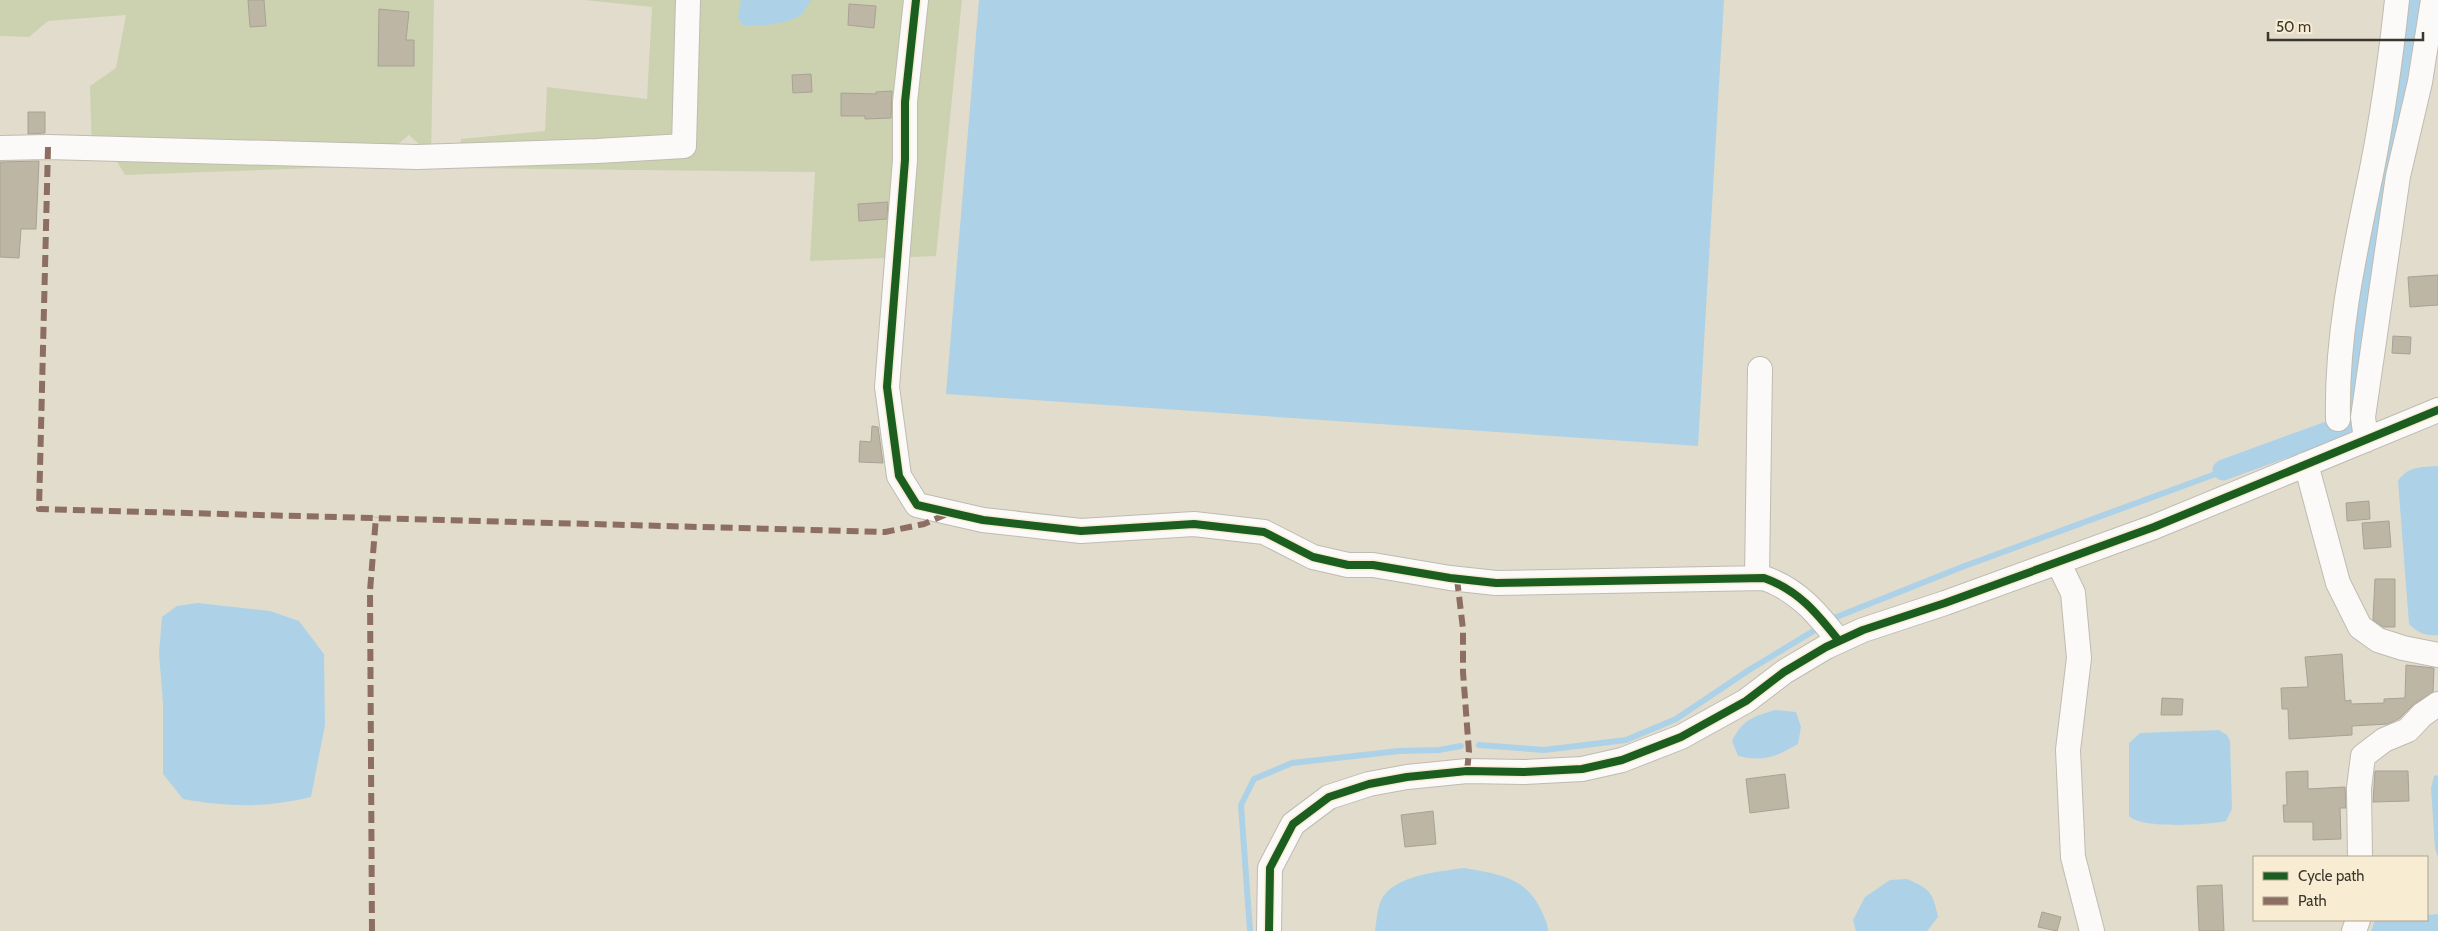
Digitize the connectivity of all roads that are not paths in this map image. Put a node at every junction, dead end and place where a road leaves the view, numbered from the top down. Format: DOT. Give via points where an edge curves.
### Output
graph roads {
  1 [pos="688,0"];
  2 [pos="916,0"];
  3 [pos="2397,0"];
  4 [pos="2433,0"];
  5 [pos="0,148"];
  6 [pos="1760,369"];
  7 [pos="2438,410"];
  8 [pos="2338,419"];
  9 [pos="2366,440"];
  10 [pos="2304,465"];
  11 [pos="2058,562"];
  12 [pos="1756,578"];
  13 [pos="1840,641"];
  14 [pos="2438,655"];
  15 [pos="2438,704"];
  16 [pos="2360,856"];
  17 [pos="1269,931"];
  18 [pos="2092,931"];
  1 -- 5 [label="street" via="684,146 416,157"];
  2 -- 12 [label="street" via="905,102 905,160 887,387 899,476 917,505 983,520 1081,531 1194,524 1264,532 1314,557 1348,565 1373,565 1450,578 1496,582"];
  3 -- 8 [label="street" via="2386,91 2348,288"];
  4 -- 9 [label="street" via="2420,82 2398,176 2382,280 2363,418"];
  6 -- 12 [label="street"];
  7 -- 9 [label="street"];
  9 -- 10 [label="street"];
  10 -- 11 [label="street" via="2154,527"];
  10 -- 14 [label="street" via="2338,582 2360,627 2378,640"];
  11 -- 13 [label="street" via="1863,630"];
  11 -- 18 [label="street" via="2073,593 2079,658 2068,750 2073,856"];
  12 -- 13 [label="street" via="1775,582 1799,595"];
  13 -- 17 [label="street" via="1784,672 1746,701 1689,732 1622,760 1582,769 1466,770 1408,777 1369,784 1329,797 1293,824 1270,868"];
  15 -- 16 [label="street" via="2408,730 2384,740 2363,756 2359,788"];
}
